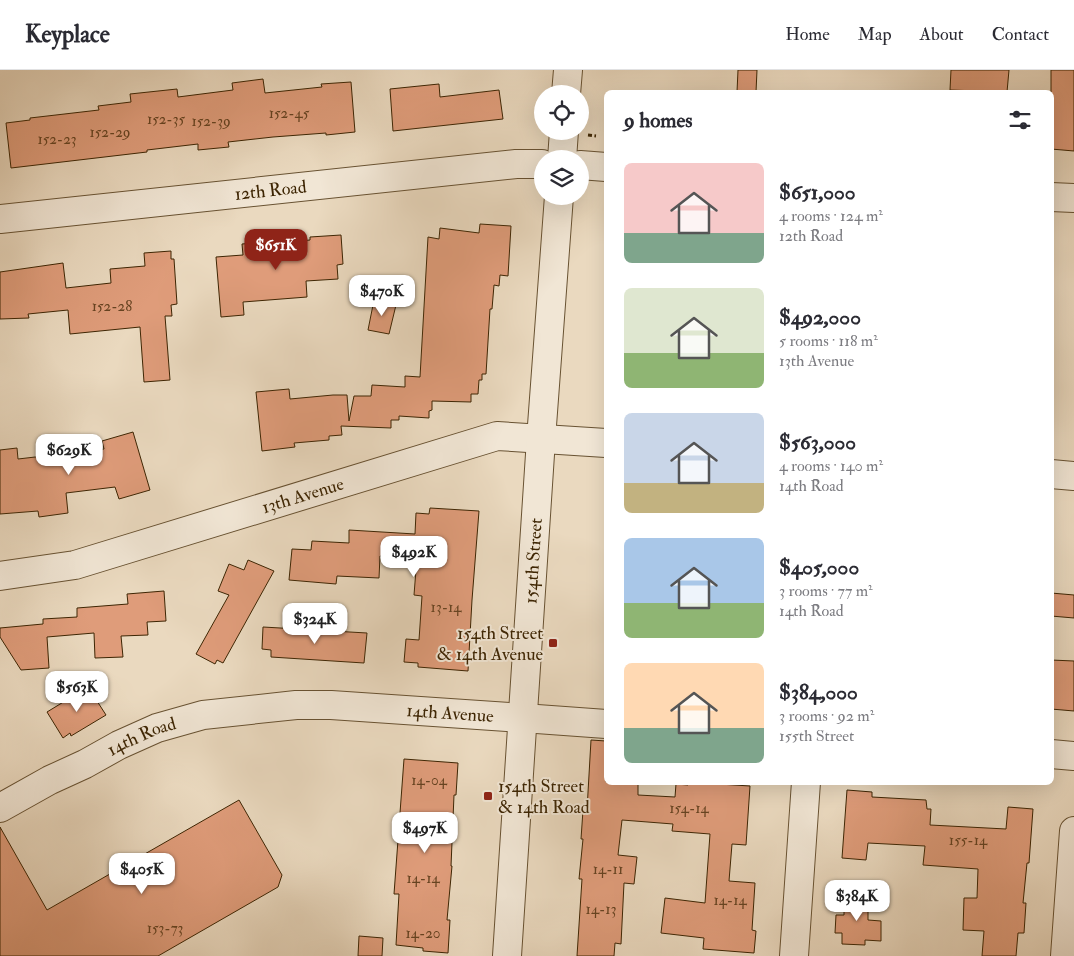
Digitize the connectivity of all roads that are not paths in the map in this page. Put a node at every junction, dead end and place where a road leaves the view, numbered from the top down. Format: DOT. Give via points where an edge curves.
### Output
graph roads {
  1 [pos="568,70"];
  2 [pos="567,85"];
  3 [pos="534,164"];
  4 [pos="589,166"];
  5 [pos="604,167"];
  6 [pos="1054,197"];
  7 [pos="1074,198"];
  8 [pos="558,205"];
  9 [pos="0,219"];
  10 [pos="541,439"];
  11 [pos="604,443"];
  12 [pos="1054,474"];
  13 [pos="1074,476"];
  14 [pos="0,576"];
  15 [pos="296,705"];
  16 [pos="523,718"];
  17 [pos="604,724"];
  18 [pos="1054,754"];
  19 [pos="1074,756"];
  20 [pos="806,785"];
  21 [pos="0,808"];
  22 [pos="1074,831"];
  23 [pos="507,956"];
  24 [pos="794,956"];
  25 [pos="1065,956"];
  1 -- 2 [label="street"];
  3 -- 9 [label="street, 12th Road"];
  4 -- 5 [label="street"];
  6 -- 7 [label="street"];
  8 -- 10 [label="street, 154th Street"];
  10 -- 11 [label="street, 13th Avenue"];
  10 -- 14 [label="street, 13th Avenue" via="497,436 75,565"];
  10 -- 16 [label="street, 154th Street"];
  12 -- 13 [label="street"];
  15 -- 16 [label="street, 14th Avenue"];
  15 -- 21 [label="street, 14th Road" via="204,716 157,728"];
  16 -- 17 [label="street, 14th Avenue"];
  16 -- 23 [label="street, 154th Street"];
  18 -- 19 [label="street"];
  20 -- 24 [label="street"];
  22 -- 25 [label="street"];
}
